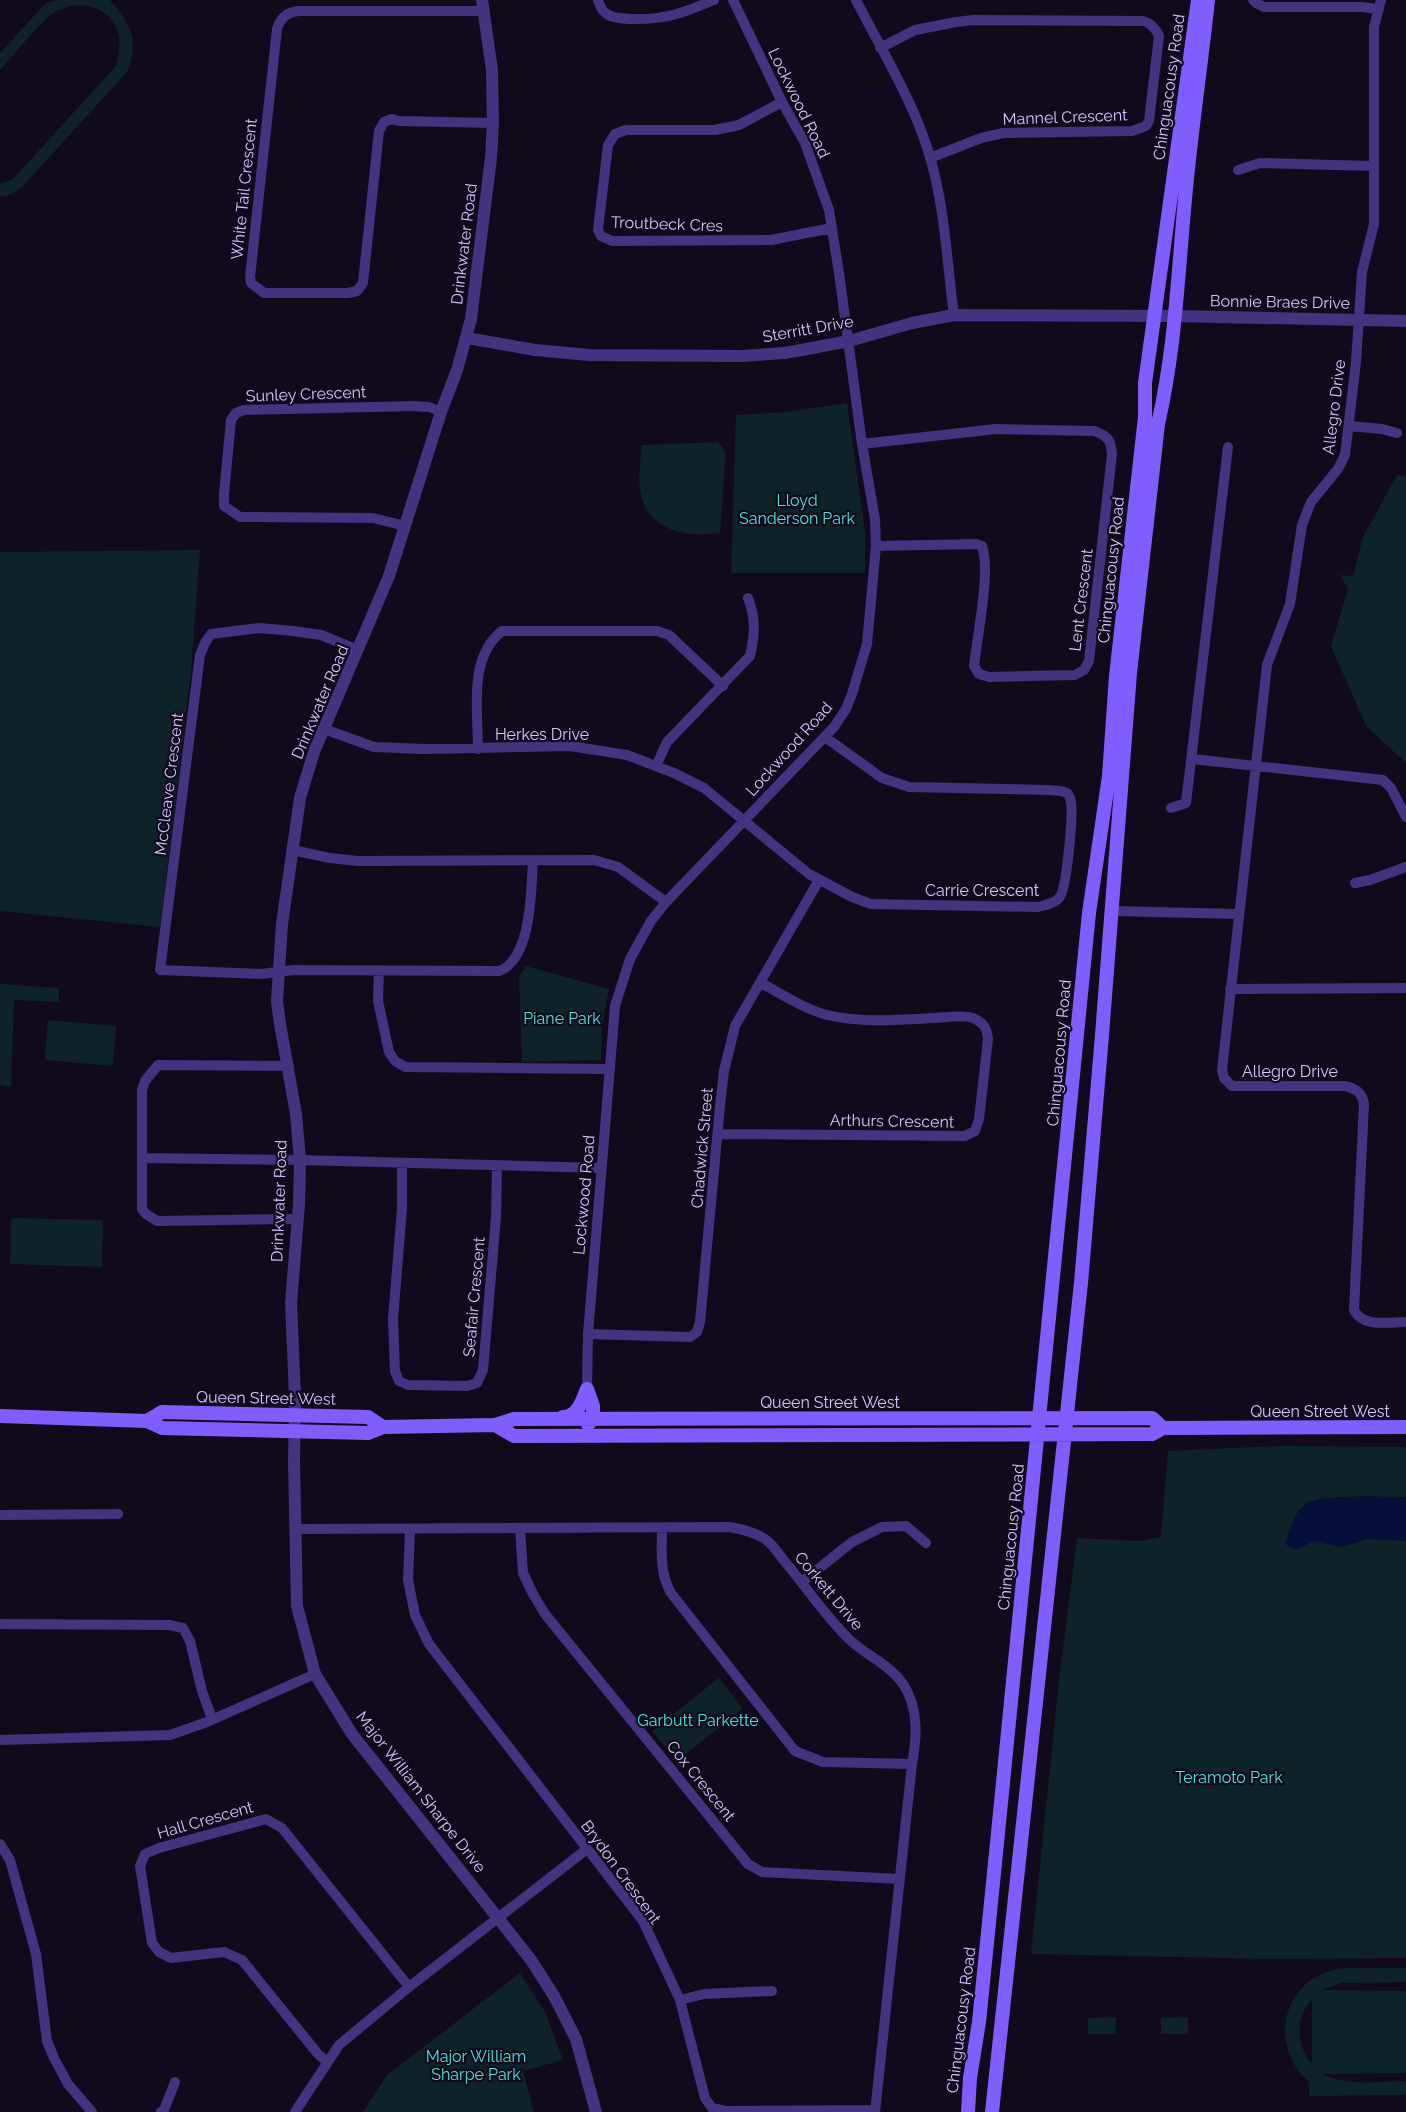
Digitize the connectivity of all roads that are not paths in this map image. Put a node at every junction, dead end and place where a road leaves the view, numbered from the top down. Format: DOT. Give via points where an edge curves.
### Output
graph roads {
  1 [pos="598,0"];
  2 [pos="714,0"];
  3 [pos="733,0"];
  4 [pos="856,0"];
  5 [pos="1198,0"];
  6 [pos="1208,0"];
  7 [pos="1254,0"];
  8 [pos="483,5"];
  9 [pos="1379,5"];
  10 [pos="880,48"];
  11 [pos="782,102"];
  12 [pos="493,123"];
  13 [pos="930,158"];
  14 [pos="1373,166"];
  15 [pos="1238,170"];
  16 [pos="832,228"];
  17 [pos="954,315"];
  18 [pos="1154,316"];
  19 [pos="1173,316"];
  20 [pos="1357,320"];
  21 [pos="1406,321"];
  22 [pos="467,338"];
  23 [pos="849,341"];
  24 [pos="441,412"];
  25 [pos="1349,426"];
  26 [pos="1396,433"];
  27 [pos="862,444"];
  28 [pos="1228,447"];
  29 [pos="405,525"];
  30 [pos="876,546"];
  31 [pos="748,598"];
  32 [pos="358,650"];
  33 [pos="723,686"];
  34 [pos="324,729"];
  35 [pos="825,737"];
  36 [pos="478,749"];
  37 [pos="1192,759"];
  38 [pos="656,766"];
  39 [pos="1255,766"];
  40 [pos="1171,808"];
  41 [pos="1406,817"];
  42 [pos="745,820"];
  43 [pos="292,850"];
  44 [pos="533,861"];
  45 [pos="1406,867"];
  46 [pos="819,880"];
  47 [pos="1355,883"];
  48 [pos="666,902"];
  49 [pos="1112,911"];
  50 [pos="1238,914"];
  51 [pos="379,970"];
  52 [pos="279,972"];
  53 [pos="761,983"];
  54 [pos="1230,988"];
  55 [pos="1406,988"];
  56 [pos="289,1066"];
  57 [pos="610,1070"];
  58 [pos="718,1134"];
  59 [pos="142,1158"];
  60 [pos="300,1160"];
  61 [pos="402,1164"];
  62 [pos="497,1166"];
  63 [pos="602,1168"];
  64 [pos="298,1219"];
  65 [pos="1406,1322"];
  66 [pos="588,1334"];
  67 [pos="587,1389"];
  68 [pos="295,1414"];
  69 [pos="0,1416"];
  70 [pos="1040,1418"];
  71 [pos="1067,1418"];
  72 [pos="537,1419"];
  73 [pos="593,1419"];
  74 [pos="776,1419"];
  75 [pos="147,1420"];
  76 [pos="495,1425"];
  77 [pos="1406,1427"];
  78 [pos="383,1428"];
  79 [pos="1163,1428"];
  80 [pos="294,1431"];
  81 [pos="1038,1435"];
  82 [pos="1065,1435"];
  83 [pos="514,1436"];
  84 [pos="776,1436"];
  85 [pos="118,1514"];
  86 [pos="0,1515"];
  87 [pos="662,1528"];
  88 [pos="296,1529"];
  89 [pos="520,1529"];
  90 [pos="410,1530"];
  91 [pos="926,1543"];
  92 [pos="802,1582"];
  93 [pos="0,1624"];
  94 [pos="315,1674"];
  95 [pos="212,1719"];
  96 [pos="0,1740"];
  97 [pos="912,1764"];
  98 [pos="0,1844"];
  99 [pos="587,1849"];
  100 [pos="900,1879"];
  101 [pos="498,1919"];
  102 [pos="409,1987"];
  103 [pos="771,1991"];
  104 [pos="680,2000"];
  105 [pos="327,2062"];
  106 [pos="176,2082"];
  107 [pos="875,2111"];
  108 [pos="92,2112"];
  109 [pos="161,2112"];
  110 [pos="295,2112"];
  111 [pos="596,2112"];
  112 [pos="968,2112"];
  113 [pos="992,2112"];
  1 -- 2 [label="street" via="608,16 654,20"];
  3 -- 11 [label="street, Lockwood Road"];
  4 -- 10 [label="street"];
  5 -- 18 [label="main road, Chinguacousy Road"];
  6 -- 19 [label="main road, Chinguacousy Road"];
  7 -- 9 [label="street" via="1264,7"];
  8 -- 12 [label="street, Drinkwater Road" via="492,70"];
  8 -- 12 [label="street, White Tail Crescent" via="299,11 281,20 251,283 264,293 357,291 363,283 379,131 384,122 393,119"];
  9 -- 14 [label="street, Allegro Drive" via="1374,27"];
  10 -- 13 [label="street" via="907,97"];
  10 -- 13 [label="street, Mannel Crescent" via="915,30 973,20 1143,21 1159,36 1146,126 1132,131 1003,133"];
  11 -- 16 [label="street, Lockwood Road" via="819,178"];
  11 -- 16 [label="street, Troutbeck Cres" via="739,126 715,130 626,130 615,134 608,145 598,230 612,241 727,241 771,240"];
  12 -- 22 [label="street, Drinkwater Road"];
  13 -- 17 [label="street" via="943,223"];
  14 -- 15 [label="street" via="1260,163"];
  14 -- 20 [label="street, Allegro Drive" via="1374,224 1362,272"];
  16 -- 23 [label="street, Lockwood Road"];
  17 -- 18 [label="street, Sterritt Drive"];
  17 -- 23 [label="street, Sterritt Drive"];
  18 -- 19 [label="street, Bonnie Braes Drive"];
  18 -- 70 [label="main road, Chinguacousy Road" via="1144,383 1145,417 1116,676 1109,776 1089,913"];
  19 -- 20 [label="street, Bonnie Braes Drive"];
  19 -- 49 [label="main road, Chinguacousy Road" via="1130,673"];
  20 -- 21 [label="street, Bonnie Braes Drive"];
  20 -- 25 [label="street, Allegro Drive"];
  22 -- 23 [label="street, Sterritt Drive" via="566,354 651,357 784,353"];
  22 -- 24 [label="street, Drinkwater Road"];
  23 -- 27 [label="street, Lockwood Road"];
  24 -- 29 [label="street, Drinkwater Road"];
  24 -- 29 [label="street, Sunley Crescent" via="414,406 244,410 236,412 231,420 224,506 240,518 373,518"];
  25 -- 26 [label="street"];
  25 -- 39 [label="street, Allegro Drive" via="1342,462 1311,502 1302,525 1290,604 1267,665"];
  27 -- 30 [label="street, Lockwood Road"];
  27 -- 30 [label="street, Lent Crescent" via="996,429 1094,431 1111,441 1089,661 1075,675 989,677 975,670 985,572 982,546"];
  28 -- 37 [label="street"];
  29 -- 32 [label="street, Drinkwater Road"];
  30 -- 35 [label="street, Lockwood Road" via="867,644 846,709"];
  31 -- 33 [label="street" via="754,614 750,656"];
  32 -- 34 [label="street, Drinkwater Road"];
  32 -- 52 [label="street, McCleave Crescent" via="321,635 259,628 212,634 200,655 160,970"];
  33 -- 36 [label="street" via="669,635 657,631 502,631 485,649 478,674"];
  33 -- 38 [label="street" via="667,742"];
  34 -- 36 [label="street, Herkes Drive" via="374,747"];
  34 -- 43 [label="street, Drinkwater Road" via="300,798"];
  35 -- 42 [label="street, Lockwood Road"];
  35 -- 46 [label="street, Carrie Crescent" via="882,778 909,787 1061,791 1067,793 1071,804 1063,892 1050,904 871,904"];
  36 -- 38 [label="street, Herkes Drive" via="570,746 627,755"];
  37 -- 39 [label="street"];
  37 -- 40 [label="street" via="1186,803"];
  38 -- 42 [label="street, Herkes Drive" via="704,788"];
  39 -- 41 [label="street" via="1383,780"];
  39 -- 50 [label="street, Allegro Drive"];
  42 -- 46 [label="street, Carrie Crescent"];
  42 -- 48 [label="street, Lockwood Road"];
  43 -- 44 [label="street" via="358,861"];
  43 -- 52 [label="street, Drinkwater Road"];
  44 -- 48 [label="street" via="594,860 618,867"];
  44 -- 51 [label="street" via="523,942 511,965 500,971"];
  45 -- 47 [label="street"];
  46 -- 53 [label="street, Chadwick Street"];
  48 -- 57 [label="street, Lockwood Road" via="630,959 615,1006"];
  49 -- 50 [label="street"];
  49 -- 71 [label="main road, Chinguacousy Road"];
  50 -- 54 [label="street, Allegro Drive"];
  51 -- 52 [label="street"];
  51 -- 57 [label="street" via="378,1001 391,1057 400,1065"];
  52 -- 56 [label="street, Drinkwater Road" via="278,1011"];
  53 -- 58 [label="street, Chadwick Street" via="735,1026 724,1071"];
  53 -- 58 [label="street, Arthurs Crescent" via="826,1014 901,1020 971,1017 983,1023 988,1039 979,1119 975,1131 965,1136"];
  54 -- 55 [label="street"];
  54 -- 65 [label="street, Allegro Drive" via="1222,1070 1227,1083 1238,1087 1344,1086 1363,1097 1354,1310 1367,1322"];
  56 -- 59 [label="street" via="158,1065 142,1090"];
  56 -- 60 [label="street, Drinkwater Road"];
  57 -- 63 [label="street, Lockwood Road"];
  58 -- 66 [label="street, Chadwick Street" via="697,1332 690,1337"];
  59 -- 60 [label="street"];
  59 -- 64 [label="street" via="142,1209 157,1221"];
  60 -- 61 [label="street"];
  60 -- 64 [label="street, Drinkwater Road"];
  61 -- 62 [label="street"];
  61 -- 62 [label="street, Seafair Crescent" via="393,1319 395,1371 402,1383 419,1385 467,1386 477,1383 483,1370"];
  62 -- 63 [label="street"];
  63 -- 66 [label="street, Lockwood Road"];
  64 -- 68 [label="street, Drinkwater Road" via="291,1303"];
  66 -- 67 [label="street, Lockwood Road"];
  67 -- 72 [label="main road" via="577,1411 569,1417"];
  67 -- 73 [label="main road"];
  68 -- 75 [label="main road, Queen Street West" via="162,1412"];
  68 -- 78 [label="main road, Queen Street West" via="368,1417"];
  68 -- 80 [label="street, Drinkwater Road"];
  69 -- 75 [label="main road, Queen Street West"];
  70 -- 71 [label="main road, Queen Street West"];
  70 -- 74 [label="main road, Queen Street West"];
  70 -- 81 [label="main road, Chinguacousy Road"];
  71 -- 79 [label="main road, Queen Street West" via="1152,1418"];
  71 -- 82 [label="main road, Chinguacousy Road"];
  72 -- 73 [label="main road, Queen Street West"];
  72 -- 76 [label="main road, Queen Street West" via="514,1419"];
  73 -- 74 [label="main road, Queen Street West"];
  73 -- 83 [label="main road" via="583,1430 519,1429"];
  74 -- 84 [label="main road"];
  75 -- 80 [label="main road, Queen Street West" via="162,1428"];
  76 -- 78 [label="main road, Queen Street West"];
  76 -- 83 [label="main road"];
  77 -- 79 [label="main road, Queen Street West"];
  78 -- 80 [label="main road, Queen Street West" via="368,1433"];
  79 -- 82 [label="main road, Queen Street West" via="1152,1434"];
  80 -- 88 [label="street, Major William Sharpe Drive"];
  81 -- 82 [label="main road, Queen Street West"];
  81 -- 84 [label="main road, Queen Street West"];
  81 -- 112 [label="main road, Chinguacousy Road"];
  82 -- 113 [label="main road, Chinguacousy Road"];
  83 -- 84 [label="main road, Queen Street West"];
  85 -- 86 [label="street"];
  87 -- 89 [label="street, Corkett Drive"];
  87 -- 92 [label="street, Corkett Drive" via="730,1527 747,1531 765,1539"];
  87 -- 97 [label="street" via="662,1568 671,1593 795,1751 823,1762"];
  88 -- 90 [label="street, Corkett Drive"];
  88 -- 94 [label="street, Major William Sharpe Drive" via="297,1606"];
  89 -- 90 [label="street, Corkett Drive"];
  89 -- 100 [label="street, Cox Crescent" via="523,1573 545,1614 748,1864 762,1872"];
  90 -- 99 [label="street, Brydon Crescent" via="408,1580 415,1615 429,1644"];
  91 -- 92 [label="street" via="906,1526 882,1527 852,1542"];
  92 -- 97 [label="street, Corkett Drive" via="852,1642 884,1664 903,1685 914,1711 917,1738"];
  93 -- 95 [label="street" via="183,1628"];
  94 -- 95 [label="street"];
  94 -- 101 [label="street, Major William Sharpe Drive" via="352,1734"];
  95 -- 96 [label="street" via="170,1735"];
  97 -- 100 [label="street, Corkett Drive"];
  98 -- 108 [label="street" via="10,1860 36,1954 47,2041 68,2084"];
  99 -- 101 [label="street"];
  99 -- 104 [label="street, Brydon Crescent" via="643,1921"];
  100 -- 107 [label="street, Corkett Drive"];
  101 -- 102 [label="street"];
  101 -- 111 [label="street, Major William Sharpe Drive" via="531,1960 576,2039"];
  102 -- 105 [label="street" via="339,2045"];
  102 -- 105 [label="street, Hall Crescent" via="282,1828 266,1819 145,1854 140,1866 152,1943 159,1952 171,1958 224,1952 242,1960"];
  103 -- 104 [label="street" via="704,1994"];
  104 -- 107 [label="street, Brydon Crescent" via="705,2098 712,2108"];
  105 -- 110 [label="street"];
  106 -- 109 [label="street"];
}
